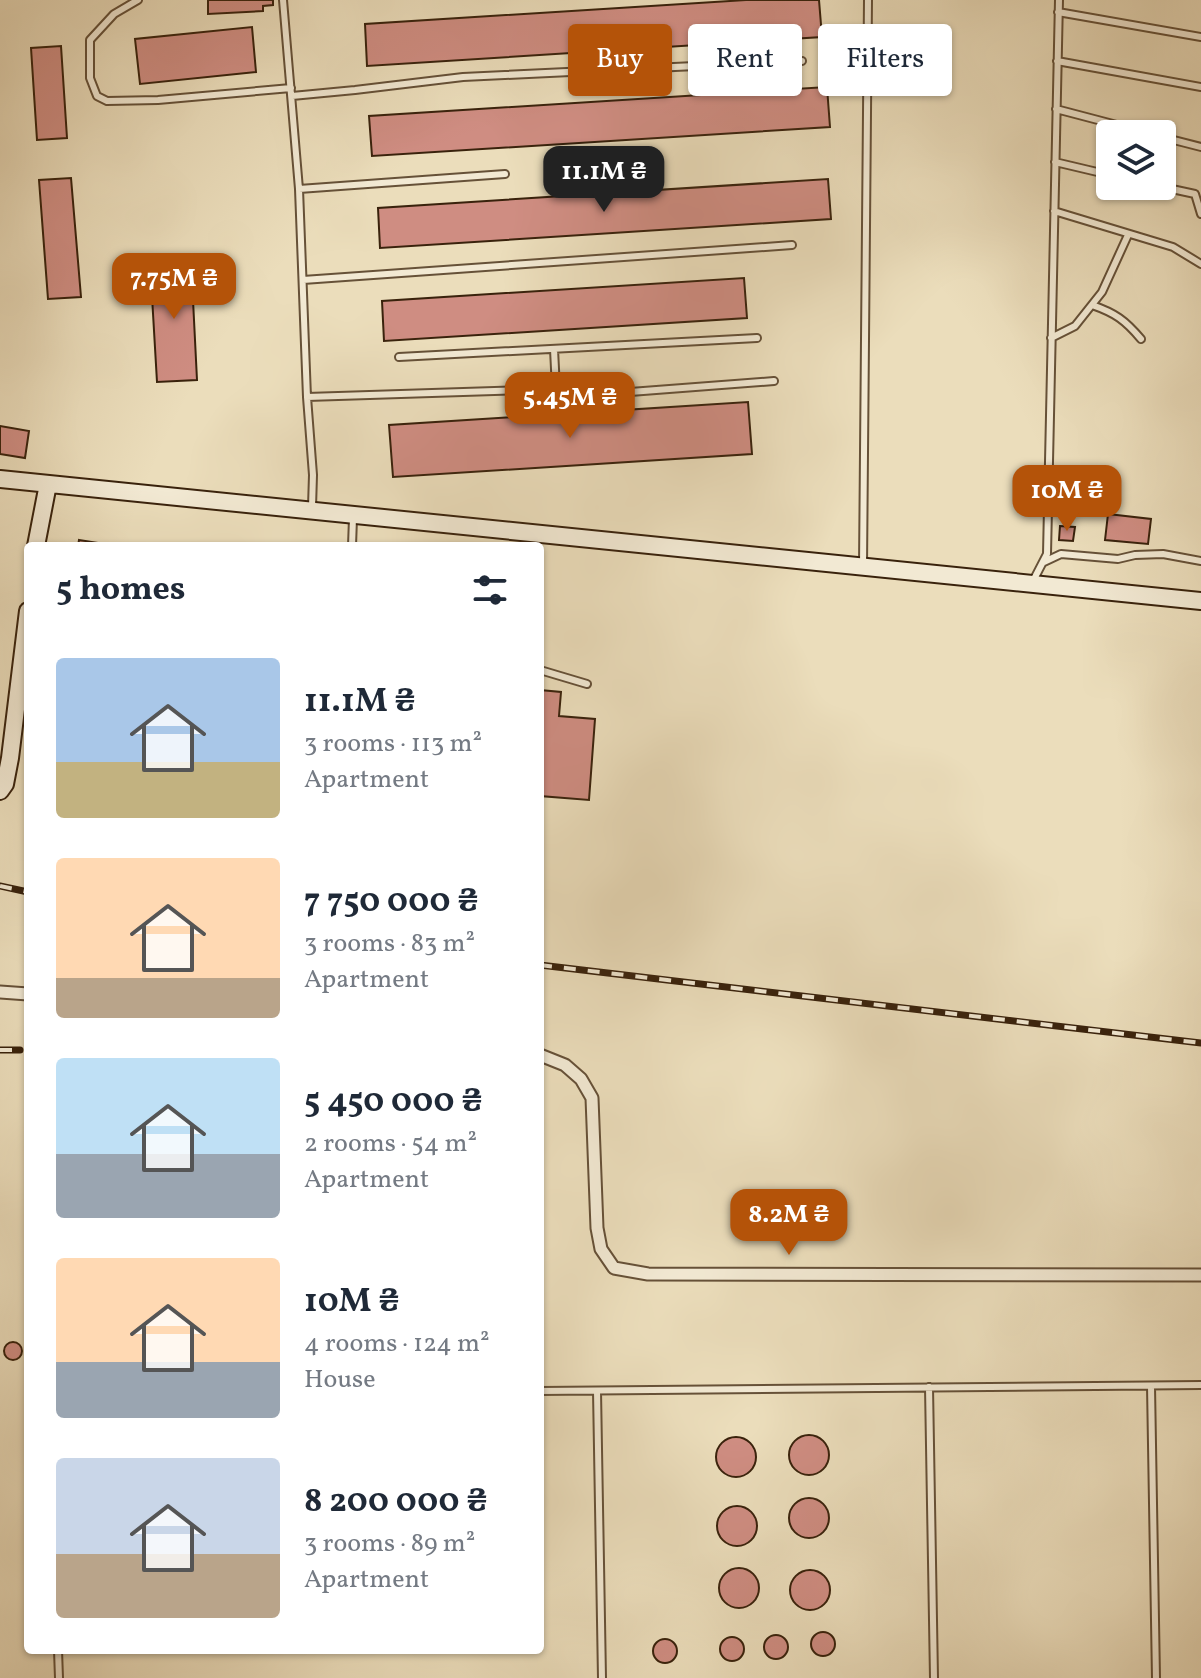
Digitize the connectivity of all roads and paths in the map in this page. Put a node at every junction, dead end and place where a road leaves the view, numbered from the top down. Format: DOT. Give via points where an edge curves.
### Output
graph roads {
  1 [pos="138,0"];
  2 [pos="283,0"];
  3 [pos="868,0"];
  4 [pos="1059,0"];
  5 [pos="1058,12"];
  6 [pos="1201,37"];
  7 [pos="1057,61"];
  8 [pos="688,66"];
  9 [pos="1201,87"];
  10 [pos="291,92"];
  11 [pos="1056,109"];
  12 [pos="1098,120"];
  13 [pos="1176,141"];
  14 [pos="1201,147"];
  15 [pos="1055,162"];
  16 [pos="1096,172"];
  17 [pos="505,174"];
  18 [pos="299,189"];
  19 [pos="1176,190"];
  20 [pos="1054,211"];
  21 [pos="1201,214"];
  22 [pos="1128,235"];
  23 [pos="792,245"];
  24 [pos="1201,264"];
  25 [pos="303,280"];
  26 [pos="1092,305"];
  27 [pos="757,338"];
  28 [pos="1051,338"];
  29 [pos="1141,339"];
  30 [pos="554,349"];
  31 [pos="399,357"];
  32 [pos="774,381"];
  33 [pos="556,389"];
  34 [pos="307,397"];
  35 [pos="0,479"];
  36 [pos="48,484"];
  37 [pos="312,511"];
  38 [pos="353,515"];
  39 [pos="37,542"];
  40 [pos="352,542"];
  41 [pos="1201,561"];
  42 [pos="1042,562"];
  43 [pos="863,566"];
  44 [pos="1032,583"];
  45 [pos="1201,601"];
  46 [pos="24,644"];
  47 [pos="544,671"];
  48 [pos="587,684"];
  49 [pos="0,791"];
  50 [pos="0,992"];
  51 [pos="24,994"];
  52 [pos="544,1057"];
  53 [pos="1201,1275"];
  54 [pos="1201,1385"];
  55 [pos="1151,1386"];
  56 [pos="929,1387"];
  57 [pos="544,1391"];
  58 [pos="597,1391"];
  59 [pos="58,1654"];
  60 [pos="59,1678"];
  61 [pos="602,1678"];
  62 [pos="934,1678"];
  63 [pos="1156,1678"];
  1 -- 10 [label="lane" via="114,14 90,40 90,78 97,96 107,101 158,100"];
  2 -- 10 [label="lane"];
  3 -- 43 [label="lane"];
  4 -- 5 [label="lane"];
  5 -- 6 [label="lane"];
  5 -- 7 [label="lane"];
  7 -- 9 [label="lane"];
  7 -- 11 [label="lane"];
  8 -- 10 [label="lane"];
  10 -- 18 [label="lane"];
  11 -- 12 [label="lane"];
  11 -- 15 [label="lane"];
  13 -- 14 [label="lane"];
  15 -- 16 [label="lane"];
  15 -- 20 [label="lane"];
  17 -- 18 [label="lane"];
  18 -- 25 [label="lane"];
  19 -- 21 [label="lane" via="1195,194"];
  20 -- 22 [label="lane"];
  20 -- 28 [label="lane"];
  22 -- 24 [label="lane" via="1173,247"];
  22 -- 26 [label="lane"];
  23 -- 25 [label="lane"];
  25 -- 34 [label="lane"];
  26 -- 28 [label="lane" via="1075,326"];
  26 -- 29 [label="lane" via="1112,312"];
  27 -- 30 [label="lane"];
  28 -- 42 [label="lane" via="1047,554"];
  30 -- 31 [label="lane"];
  30 -- 33 [label="lane"];
  32 -- 33 [label="lane" via="591,395"];
  33 -- 34 [label="lane"];
  34 -- 37 [label="lane"];
  35 -- 36 [label="main road"];
  36 -- 37 [label="main road"];
  36 -- 39 [label="main road"];
  37 -- 38 [label="main road"];
  38 -- 40 [label="lane"];
  38 -- 43 [label="main road"];
  41 -- 42 [label="lane" via="1163,554 1118,559 1061,554"];
  42 -- 44 [label="lane"];
  43 -- 44 [label="main road"];
  44 -- 45 [label="main road"];
  46 -- 49 [label="main road" via="10,758"];
  47 -- 48 [label="lane"];
  50 -- 51 [label="street"];
  52 -- 53 [label="street" via="565,1065 592,1098 597,1228 601,1249 614,1268 648,1274"];
  54 -- 55 [label="lane"];
  55 -- 56 [label="lane"];
  55 -- 63 [label="lane"];
  56 -- 58 [label="lane"];
  56 -- 62 [label="lane"];
  57 -- 58 [label="lane"];
  58 -- 61 [label="lane"];
  59 -- 60 [label="lane"];
}
